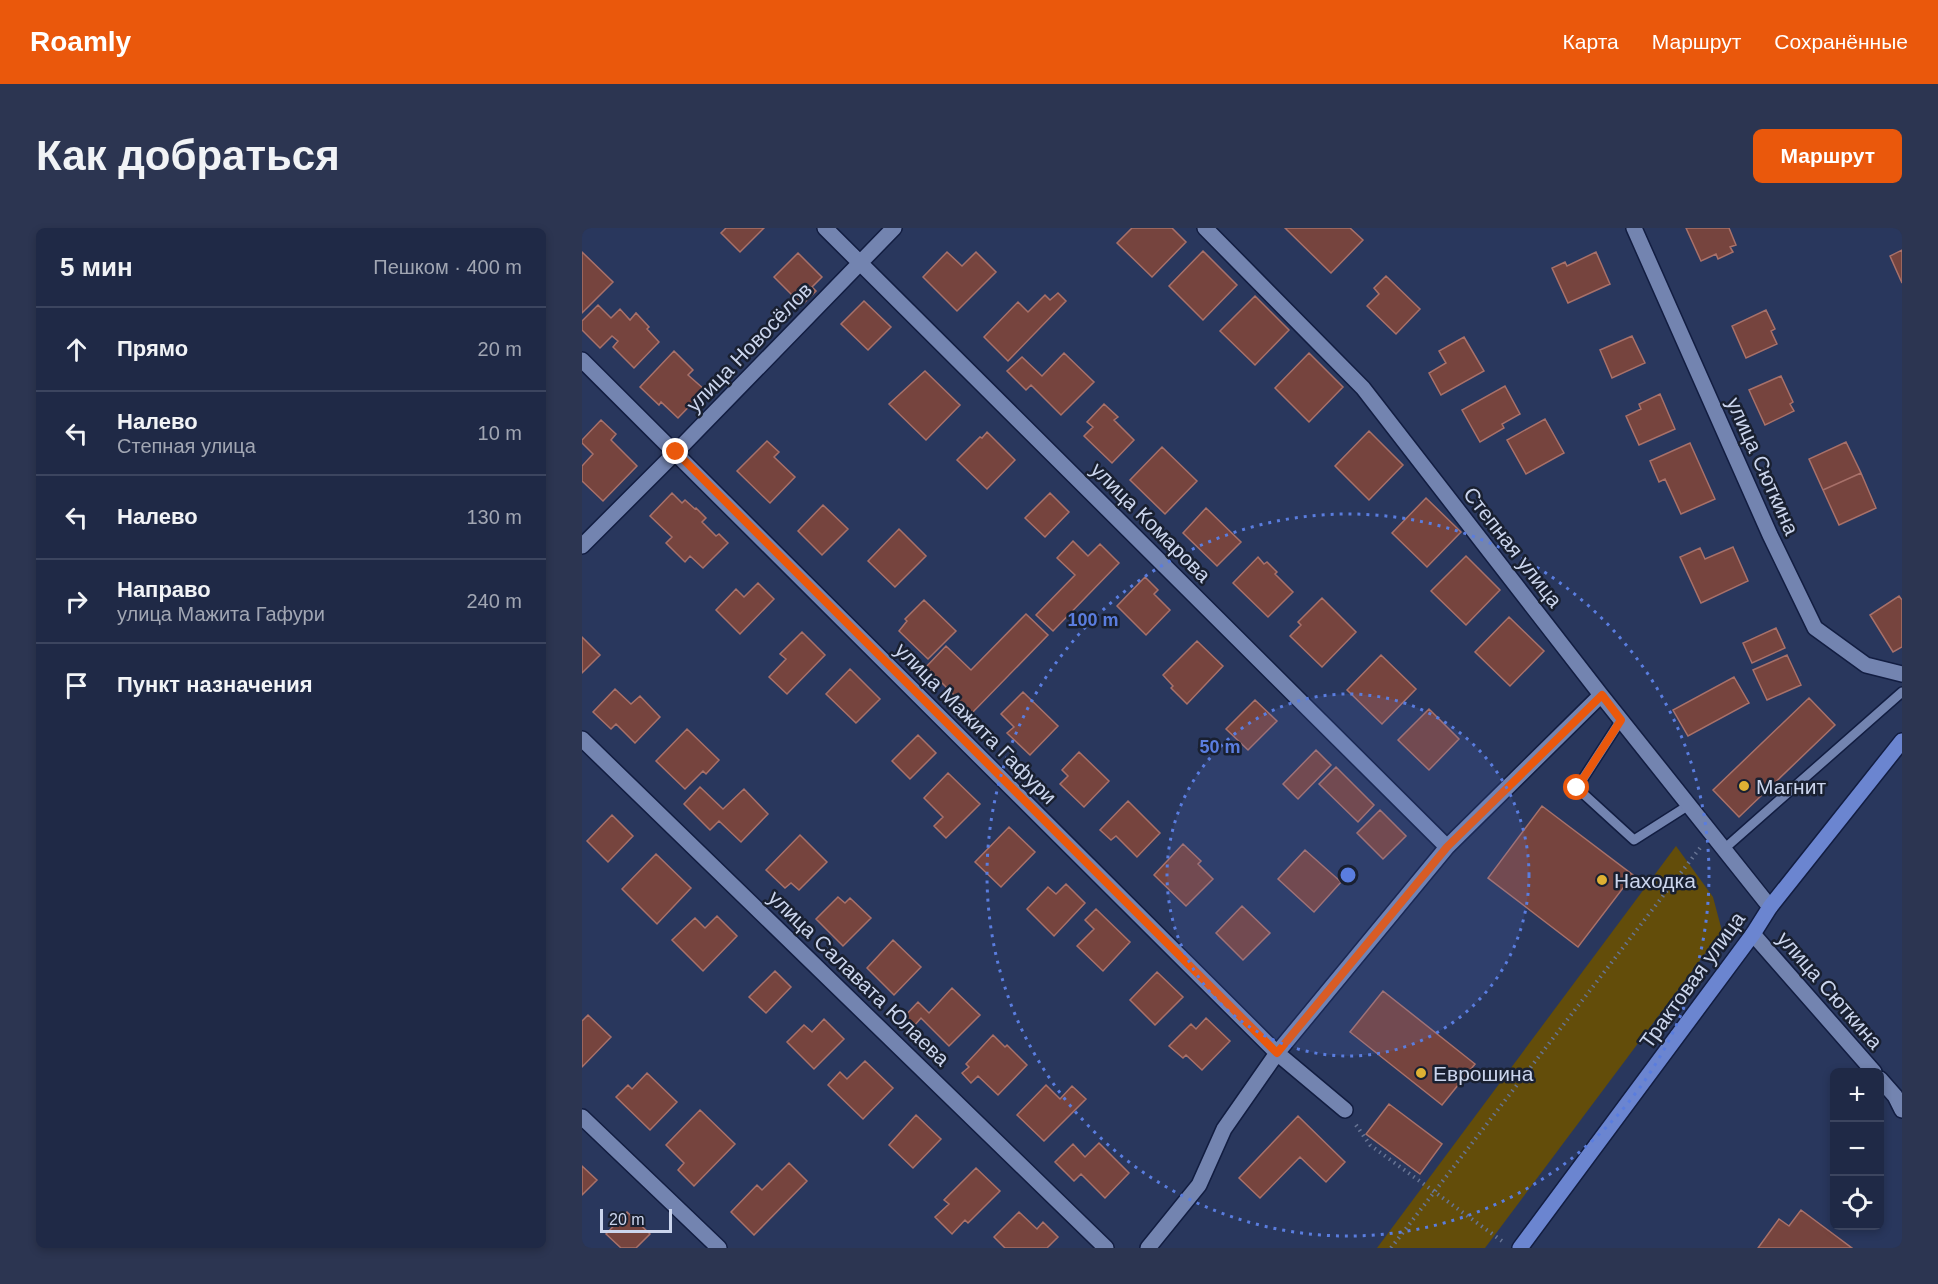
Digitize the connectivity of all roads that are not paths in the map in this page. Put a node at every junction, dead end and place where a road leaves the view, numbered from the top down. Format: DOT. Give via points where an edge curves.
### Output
graph roads {
  1 [pos="825,228"];
  2 [pos="894,228"];
  3 [pos="1205,228"];
  4 [pos="1634,228"];
  5 [pos="860,263"];
  6 [pos="582,360"];
  7 [pos="676,452"];
  8 [pos="582,546"];
  9 [pos="1902,674"];
  10 [pos="1902,692"];
  11 [pos="1602,695"];
  12 [pos="1621,720"];
  13 [pos="582,739"];
  14 [pos="1902,741"];
  15 [pos="1689,805"];
  16 [pos="1447,847"];
  17 [pos="1724,849"];
  18 [pos="1770,907"];
  19 [pos="1754,934"];
  20 [pos="1277,1053"];
  21 [pos="1871,1068"];
  22 [pos="1884,1082"];
  23 [pos="1898,1093"];
  24 [pos="1345,1110"];
  25 [pos="1902,1110"];
  26 [pos="582,1117"];
  27 [pos="718,1248"];
  28 [pos="1106,1248"];
  29 [pos="1148,1248"];
  30 [pos="1520,1248"];
  1 -- 5 [label="street, улица Комарова"];
  2 -- 5 [label="street, улица Новосёлов"];
  3 -- 11 [label="street, Степная улица" via="1363,388"];
  4 -- 9 [label="street, улица Сюткина" via="1815,628 1866,665"];
  5 -- 7 [label="street, улица Новосёлов"];
  5 -- 16 [label="street, улица Комарова"];
  6 -- 7 [label="street, улица Мажита Гафури"];
  7 -- 8 [label="street, улица Новосёлов"];
  7 -- 20 [label="street, улица Мажита Гафури"];
  10 -- 17 [label="lane"];
  11 -- 12 [label="street, Степная улица"];
  11 -- 16 [label="street"];
  12 -- 15 [label="street, Степная улица"];
  12 -- 15 [label="lane" via="1577,788 1634,840"];
  13 -- 28 [label="street, улица Салавата Юлаева"];
  14 -- 18 [label="main road, Трактовая улица"];
  15 -- 17 [label="street, Степная улица"];
  16 -- 20 [label="street"];
  17 -- 18 [label="street, Степная улица"];
  18 -- 19 [label="main road, Трактовая улица"];
  19 -- 21 [label="street, улица Сюткина"];
  19 -- 30 [label="main road, Трактовая улица"];
  20 -- 24 [label="street, улица Мажита Гафури"];
  20 -- 29 [label="street" via="1224,1129 1198,1185"];
  22 -- 23 [label="street, улица Сюткина"];
  23 -- 25 [label="street, улица Сюткина"];
  26 -- 27 [label="street"];
}
